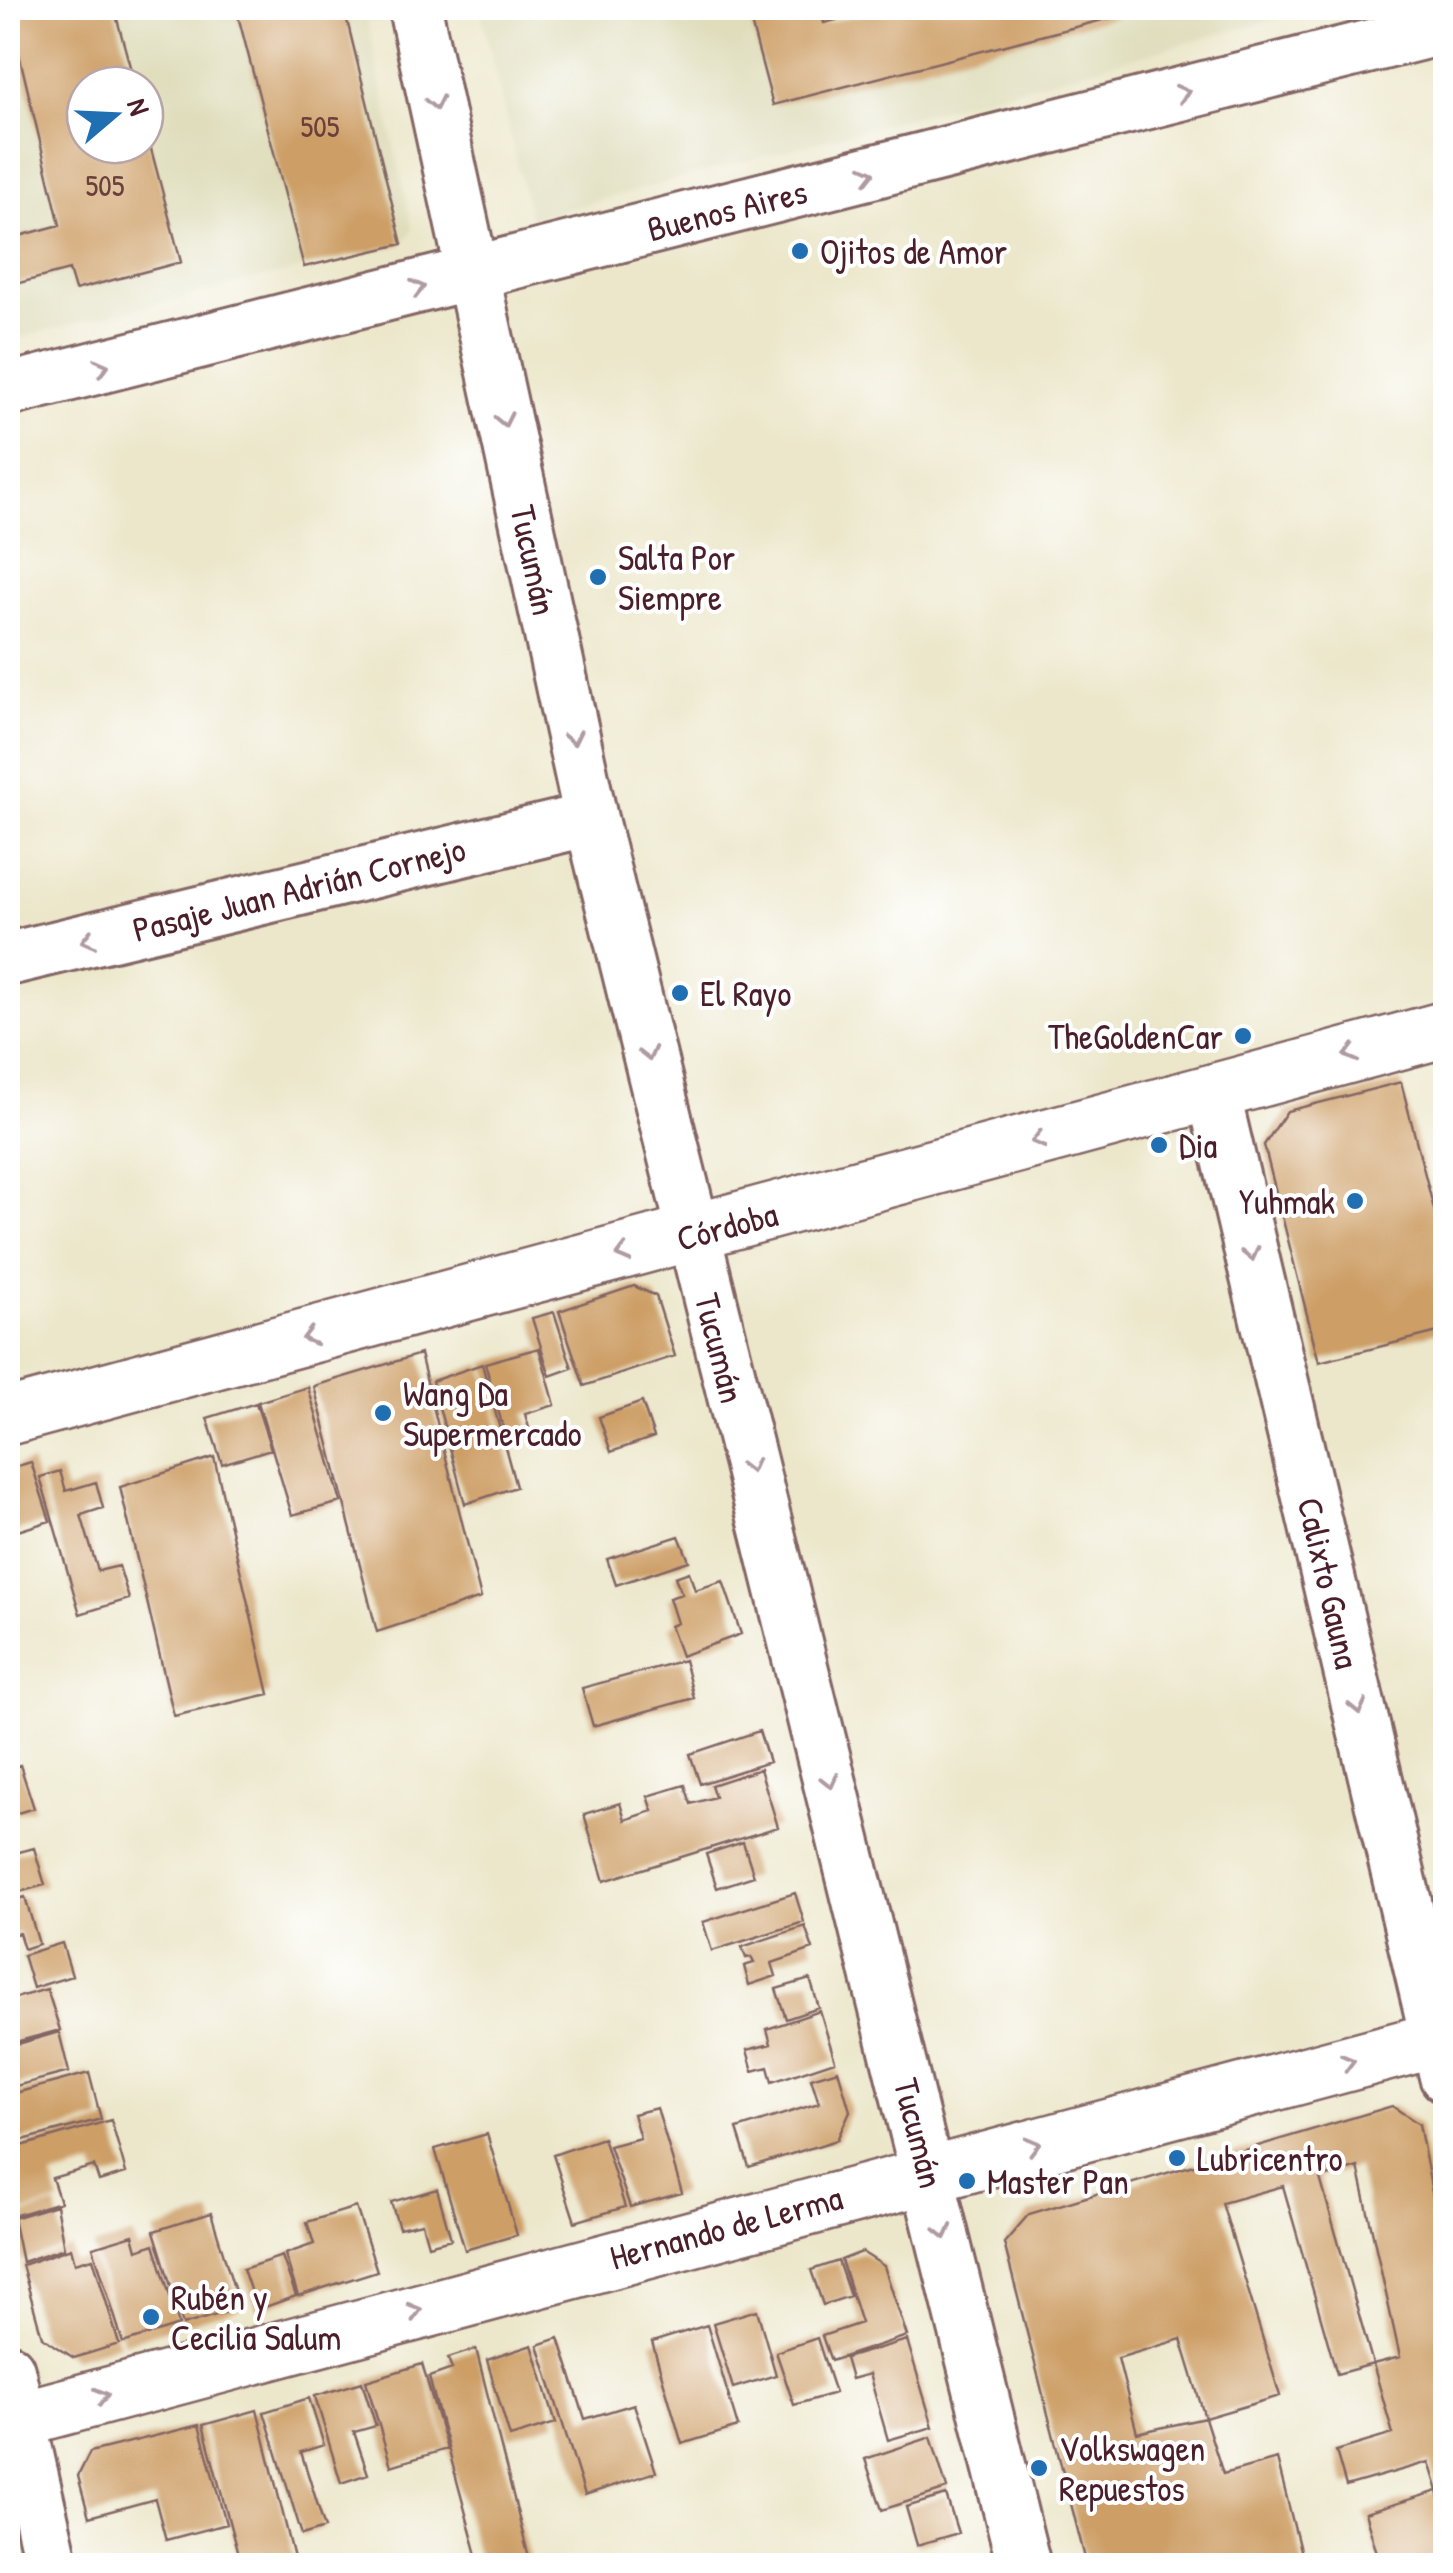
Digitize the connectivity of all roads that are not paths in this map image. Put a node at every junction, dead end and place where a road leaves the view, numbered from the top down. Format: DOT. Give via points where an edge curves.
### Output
graph roads {
  1 [pos="414,8"];
  2 [pos="1446,27"];
  3 [pos="472,275"];
  4 [pos="8,390"];
  5 [pos="591,819"];
  6 [pos="8,959"];
  7 [pos="1446,1030"];
  8 [pos="1213,1091"];
  9 [pos="692,1236"];
  10 [pos="8,1417"];
  11 [pos="1443,2051"];
  12 [pos="929,2172"];
  13 [pos="11,2404"];
  14 [pos="52,2566"];
  15 [pos="1024,2566"];
  1 -- 3 [label="street, Tucumán, one-way"];
  3 -- 2 [label="street, Buenos Aires, one-way"];
  4 -- 3 [label="street, Buenos Aires, one-way"];
  3 -- 5 [label="street, Tucumán, one-way"];
  5 -- 6 [label="street, Pasaje Juan Adrián Cornejo, one-way"];
  5 -- 9 [label="street, Tucumán, one-way"];
  7 -- 8 [label="main road, Córdoba, one-way"];
  8 -- 9 [label="main road, Córdoba, one-way"];
  8 -- 11 [label="street, Calixto Gauna, one-way"];
  9 -- 10 [label="main road, Córdoba, one-way"];
  9 -- 12 [label="street, Tucumán, one-way"];
  12 -- 11 [label="main road, Hernando de Lerma, one-way"];
  13 -- 12 [label="main road, Hernando de Lerma, one-way"];
  12 -- 15 [label="street, Tucumán, one-way"];
  13 -- 14 [label="street"];
}
